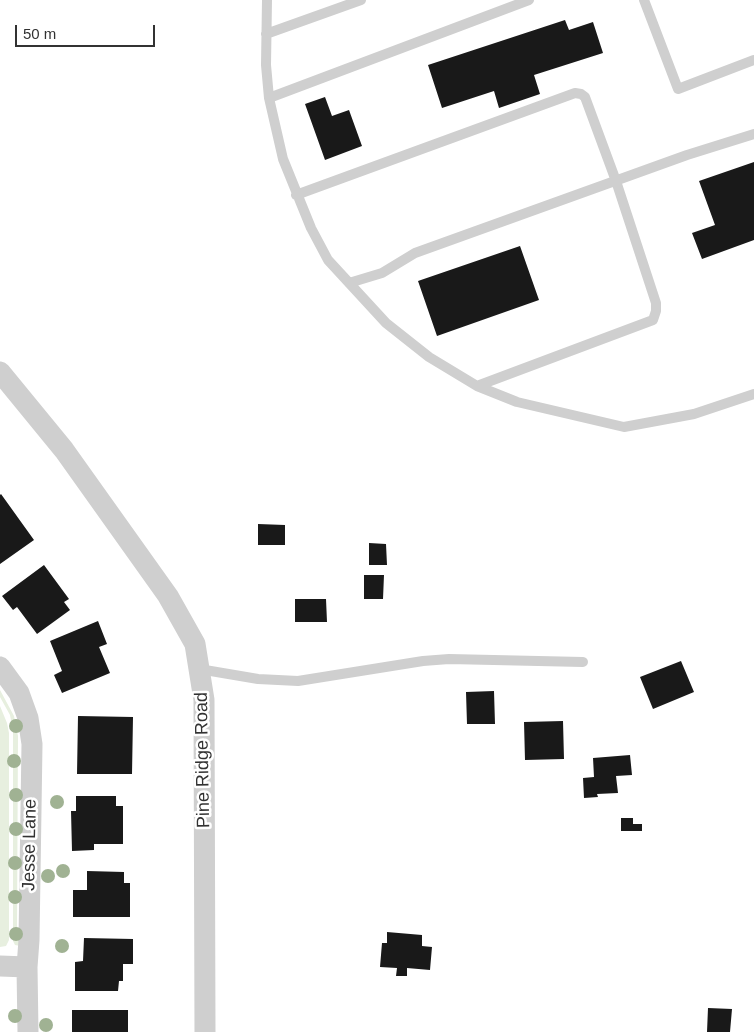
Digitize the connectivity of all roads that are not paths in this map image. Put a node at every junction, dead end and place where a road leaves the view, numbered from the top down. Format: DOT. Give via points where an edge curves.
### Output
graph roads {
  1 [pos="267,0"];
  2 [pos="361,0"];
  3 [pos="529,0"];
  4 [pos="644,0"];
  5 [pos="266,34"];
  6 [pos="754,60"];
  7 [pos="269,98"];
  8 [pos="754,134"];
  9 [pos="616,181"];
  10 [pos="296,194"];
  11 [pos="349,283"];
  12 [pos="0,372"];
  13 [pos="477,386"];
  14 [pos="754,394"];
  15 [pos="583,662"];
  16 [pos="0,667"];
  17 [pos="199,670"];
  18 [pos="0,966"];
  19 [pos="27,967"];
  20 [pos="28,1032"];
  21 [pos="205,1032"];
  1 -- 5 [label="lane"];
  2 -- 5 [label="lane"];
  3 -- 7 [label="lane"];
  4 -- 6 [label="lane" via="678,89"];
  5 -- 7 [label="lane"];
  7 -- 10 [label="lane" via="283,159"];
  8 -- 9 [label="lane"];
  9 -- 10 [label="lane" via="585,97 575,93"];
  9 -- 11 [label="lane" via="415,253 382,273"];
  9 -- 13 [label="lane" via="656,302 653,320"];
  10 -- 11 [label="lane" via="328,260"];
  11 -- 13 [label="lane" via="386,323 428,357"];
  12 -- 17 [label="street, Pine Ridge Road" via="64,450 168,596 194,644"];
  13 -- 14 [label="lane" via="517,402 624,427 694,414"];
  15 -- 17 [label="lane" via="449,659 298,681"];
  16 -- 19 [label="street, Jesse Lane" via="19,693 28,718 32,744"];
  17 -- 21 [label="street, Pine Ridge Road" via="204,700"];
  18 -- 19 [label="street"];
  19 -- 20 [label="street, Jesse Lane"];
}
